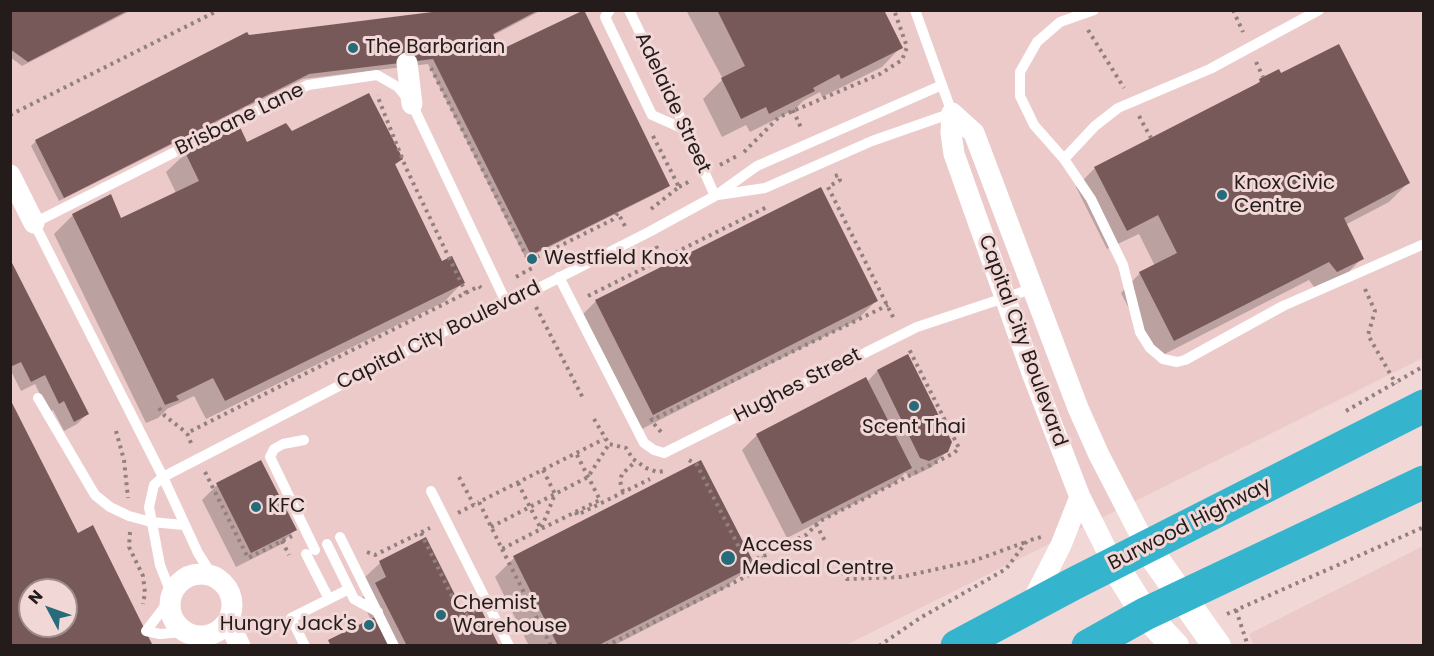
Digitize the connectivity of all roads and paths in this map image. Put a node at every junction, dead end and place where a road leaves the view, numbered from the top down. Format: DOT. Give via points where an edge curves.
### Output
graph roads {
  1 [pos="219,10"];
  2 [pos="610,10"];
  3 [pos="629,10"];
  4 [pos="894,10"];
  5 [pos="915,10"];
  6 [pos="1094,10"];
  7 [pos="1233,10"];
  8 [pos="1319,10"];
  9 [pos="1086,26"];
  10 [pos="1244,34"];
  11 [pos="1255,59"];
  12 [pos="407,63"];
  13 [pos="1263,77"];
  14 [pos="384,78"];
  15 [pos="942,85"];
  16 [pos="1126,91"];
  17 [pos="412,104"];
  18 [pos="1135,110"];
  19 [pos="952,113"];
  20 [pos="10,115"];
  21 [pos="648,127"];
  22 [pos="686,130"];
  23 [pos="1151,138"];
  24 [pos="1064,159"];
  25 [pos="705,173"];
  26 [pos="838,175"];
  27 [pos="10,176"];
  28 [pos="679,186"];
  29 [pos="715,196"];
  30 [pos="778,201"];
  31 [pos="649,211"];
  32 [pos="633,221"];
  33 [pos="34,223"];
  34 [pos="625,226"];
  35 [pos="618,230"];
  36 [pos="1424,244"];
  37 [pos="656,246"];
  38 [pos="662,259"];
  39 [pos="529,261"];
  40 [pos="542,269"];
  41 [pos="516,277"];
  42 [pos="559,277"];
  43 [pos="1362,283"];
  44 [pos="498,285"];
  45 [pos="1034,288"];
  46 [pos="466,292"];
  47 [pos="529,293"];
  48 [pos="1006,297"];
  49 [pos="506,300"];
  50 [pos="888,305"];
  51 [pos="593,306"];
  52 [pos="902,334"];
  53 [pos="361,345"];
  54 [pos="365,353"];
  55 [pos="1424,366"];
  56 [pos="38,398"];
  57 [pos="584,400"];
  58 [pos="1424,406"];
  59 [pos="159,408"];
  60 [pos="647,410"];
  61 [pos="594,419"];
  62 [pos="652,420"];
  63 [pos="186,433"];
  64 [pos="663,434"];
  65 [pos="604,439"];
  66 [pos="304,440"];
  67 [pos="609,444"];
  68 [pos="576,453"];
  69 [pos="199,459"];
  70 [pos="688,460"];
  71 [pos="635,462"];
  72 [pos="673,468"];
  73 [pos="543,470"];
  74 [pos="163,477"];
  75 [pos="459,477"];
  76 [pos="588,477"];
  77 [pos="650,479"];
  78 [pos="1424,482"];
  79 [pos="518,483"];
  80 [pos="431,491"];
  81 [pos="623,492"];
  82 [pos="555,494"];
  83 [pos="1080,497"];
  84 [pos="479,502"];
  85 [pos="474,505"];
  86 [pos="530,507"];
  87 [pos="576,512"];
  88 [pos="446,520"];
  89 [pos="151,522"];
  90 [pos="816,524"];
  91 [pos="184,525"];
  92 [pos="491,527"];
  93 [pos="1424,527"];
  94 [pos="541,529"];
  95 [pos="304,530"];
  96 [pos="421,533"];
  97 [pos="340,537"];
  98 [pos="1047,538"];
  99 [pos="282,541"];
  100 [pos="1027,541"];
  101 [pos="791,542"];
  102 [pos="826,543"];
  103 [pos="327,544"];
  104 [pos="1146,546"];
  105 [pos="502,549"];
  106 [pos="348,552"];
  107 [pos="770,553"];
  108 [pos="764,556"];
  109 [pos="1113,563"];
  110 [pos="838,566"];
  111 [pos="314,569"];
  112 [pos="212,575"];
  113 [pos="349,589"];
  114 [pos="170,597"];
  115 [pos="1181,597"];
  116 [pos="329,599"];
  117 [pos="1029,609"];
  118 [pos="1236,610"];
  119 [pos="378,612"];
  120 [pos="1226,613"];
  121 [pos="1145,614"];
  122 [pos="482,619"];
  123 [pos="228,621"];
  124 [pos="192,637"];
  125 [pos="240,645"];
  126 [pos="305,645"];
  127 [pos="394,645"];
  128 [pos="509,645"];
  129 [pos="551,645"];
  130 [pos="606,645"];
  131 [pos="879,645"];
  132 [pos="957,645"];
  133 [pos="1088,645"];
  134 [pos="1175,645"];
  135 [pos="1217,645"];
  136 [pos="1248,645"];
  1 -- 20 [label="path"];
  2 -- 22 [label="lane" via="605,17 652,115"];
  3 -- 22 [label="lane, Adelaide Street"];
  4 -- 25 [label="path" via="907,47 903,60 880,74 786,114 741,155"];
  5 -- 15 [label="lane"];
  6 -- 24 [label="lane" via="1052,27 1029,52 1020,72 1018,88 1027,114"];
  7 -- 10 [label="path"];
  8 -- 24 [label="lane" via="1209,69 1118,108"];
  9 -- 16 [label="path"];
  11 -- 13 [label="path"];
  12 -- 17 [label="street"];
  12 -- 39 [label="path" via="431,67"];
  14 -- 17 [label="lane"];
  14 -- 33 [label="lane, Brisbane Lane" via="371,75 308,86"];
  14 -- 46 [label="path" via="377,95 406,168"];
  15 -- 19 [label="lane"];
  15 -- 29 [label="lane, Capital City Boulevard" via="757,166"];
  17 -- 44 [label="lane"];
  18 -- 23 [label="path"];
  19 -- 29 [label="lane, Capital City Boulevard" via="872,141 765,188"];
  19 -- 45 [label="street, Capital City Boulevard" via="974,133"];
  19 -- 48 [label="street, Capital City Boulevard" via="954,154"];
  21 -- 28 [label="path"];
  22 -- 25 [label="lane, Adelaide Street"];
  24 -- 36 [label="lane" via="1091,199 1116,248 1140,332 1156,354 1169,362 1185,360 1292,302"];
  25 -- 28 [label="path"];
  25 -- 29 [label="lane, Adelaide Street"];
  26 -- 50 [label="path" via="840,180 828,187"];
  27 -- 33 [label="street"];
  28 -- 31 [label="path"];
  29 -- 42 [label="lane, Capital City Boulevard"];
  30 -- 38 [label="path"];
  32 -- 34 [label="path"];
  33 -- 74 [label="lane"];
  34 -- 35 [label="path"];
  34 -- 39 [label="path" via="618,213 612,220"];
  37 -- 38 [label="path"];
  38 -- 51 [label="path" via="588,296"];
  39 -- 41 [label="path" via="532,268"];
  40 -- 41 [label="path" via="522,279"];
  41 -- 44 [label="path"];
  42 -- 47 [label="lane, Capital City Boulevard"];
  42 -- 52 [label="lane, Hughes Street" via="644,443 664,453"];
  43 -- 55 [label="path" via="1375,312 1368,335 1396,384"];
  44 -- 46 [label="path" via="485,292 479,286"];
  44 -- 49 [label="lane"];
  45 -- 48 [label="lane, Hughes Street"];
  45 -- 104 [label="street, Capital City Boulevard" via="1086,427"];
  46 -- 53 [label="path"];
  47 -- 49 [label="lane, Capital City Boulevard"];
  47 -- 57 [label="path"];
  48 -- 52 [label="lane, Hughes Street"];
  48 -- 83 [label="street, Capital City Boulevard"];
  49 -- 69 [label="lane, Capital City Boulevard"];
  50 -- 52 [label="path"];
  50 -- 62 [label="path"];
  52 -- 90 [label="path" via="959,448"];
  53 -- 54 [label="path"];
  53 -- 63 [label="path"];
  56 -- 89 [label="lane" via="95,495 110,507"];
  58 -- 104 [label="highway, Burwood Highway"];
  59 -- 63 [label="path"];
  60 -- 62 [label="path"];
  61 -- 65 [label="path"];
  62 -- 64 [label="path"];
  63 -- 69 [label="path"];
  65 -- 67 [label="path"];
  65 -- 68 [label="path"];
  66 -- 95 [label="lane" via="283,444 270,457"];
  67 -- 71 [label="path" via="626,448"];
  67 -- 76 [label="path"];
  68 -- 73 [label="path"];
  68 -- 76 [label="path"];
  69 -- 74 [label="lane, Capital City Boulevard"];
  69 -- 99 [label="path" via="248,558"];
  70 -- 108 [label="path" via="697,465 743,556 752,561"];
  71 -- 72 [label="path" via="657,472"];
  71 -- 81 [label="path" via="622,474"];
  73 -- 79 [label="path"];
  73 -- 82 [label="path"];
  74 -- 89 [label="lane" via="150,493"];
  74 -- 91 [label="lane"];
  75 -- 85 [label="path"];
  76 -- 82 [label="path"];
  76 -- 87 [label="path" via="600,500"];
  77 -- 81 [label="path"];
  78 -- 115 [label="highway"];
  79 -- 84 [label="path"];
  79 -- 86 [label="path"];
  80 -- 88 [label="lane"];
  81 -- 87 [label="path" via="577,515"];
  82 -- 86 [label="path"];
  82 -- 94 [label="path"];
  83 -- 109 [label="street, Capital City Boulevard"];
  83 -- 117 [label="street"];
  84 -- 85 [label="path"];
  84 -- 92 [label="path"];
  85 -- 88 [label="path"];
  86 -- 92 [label="path"];
  86 -- 94 [label="path"];
  87 -- 94 [label="path"];
  88 -- 96 [label="path"];
  88 -- 128 [label="lane"];
  89 -- 91 [label="lane"];
  89 -- 114 [label="lane"];
  90 -- 101 [label="path" via="806,535"];
  90 -- 102 [label="path"];
  91 -- 112 [label="lane"];
  92 -- 105 [label="path"];
  93 -- 118 [label="path"];
  94 -- 105 [label="path"];
  95 -- 99 [label="path"];
  95 -- 111 [label="lane"];
  96 -- 106 [label="path" via="375,555 355,549"];
  96 -- 122 [label="path" via="462,617 478,610"];
  97 -- 106 [label="lane"];
  98 -- 100 [label="path"];
  99 -- 111 [label="path" via="300,576"];
  100 -- 110 [label="path" via="973,561 901,577 848,579"];
  100 -- 131 [label="path" via="1006,570"];
  103 -- 113 [label="lane"];
  104 -- 109 [label="highway, Burwood Highway"];
  104 -- 115 [label="main road"];
  105 -- 129 [label="path"];
  106 -- 119 [label="lane"];
  107 -- 108 [label="path"];
  108 -- 130 [label="path" via="766,565 761,569"];
  109 -- 117 [label="highway, Burwood Highway"];
  109 -- 121 [label="main road"];
  111 -- 116 [label="lane"];
  112 -- 114 [label="street" via="184,578"];
  112 -- 123 [label="street" via="230,593"];
  113 -- 116 [label="lane"];
  113 -- 119 [label="lane" via="360,604"];
  114 -- 124 [label="street" via="173,619"];
  114 -- 124 [label="lane" via="146,631"];
  115 -- 121 [label="highway"];
  115 -- 135 [label="main road"];
  116 -- 126 [label="lane" via="291,618"];
  117 -- 132 [label="highway, Burwood Highway"];
  118 -- 120 [label="path"];
  118 -- 136 [label="path"];
  119 -- 127 [label="lane"];
  121 -- 133 [label="highway"];
  121 -- 134 [label="main road"];
  123 -- 124 [label="street" via="208,635"];
  123 -- 125 [label="street"];
}
